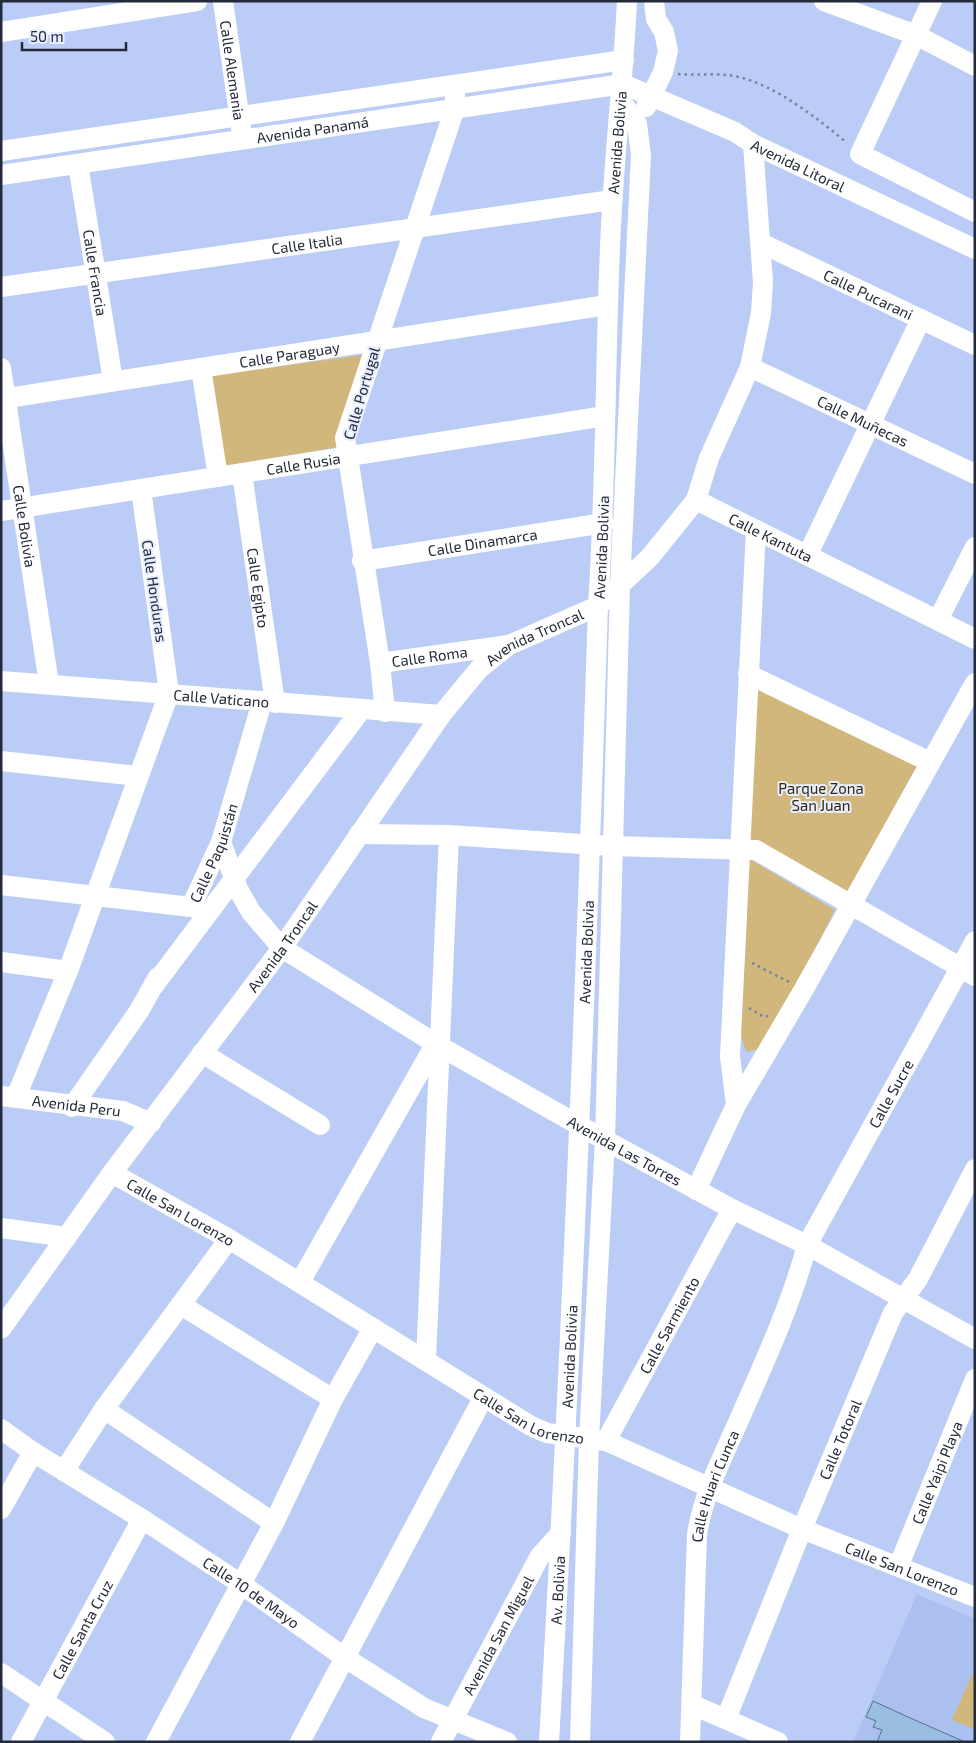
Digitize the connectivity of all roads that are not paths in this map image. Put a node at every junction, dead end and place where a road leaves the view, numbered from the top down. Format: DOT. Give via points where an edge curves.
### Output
graph roads {
  1 [pos="197,1"];
  2 [pos="223,1"];
  3 [pos="627,1"];
  4 [pos="654,1"];
  5 [pos="824,1"];
  6 [pos="932,1"];
  7 [pos="1,32"];
  8 [pos="916,35"];
  9 [pos="624,60"];
  10 [pos="975,66"];
  11 [pos="455,85"];
  12 [pos="622,92"];
  13 [pos="651,96"];
  14 [pos="455,108"];
  15 [pos="239,116"];
  16 [pos="637,124"];
  17 [pos="242,140"];
  18 [pos="753,144"];
  19 [pos="1,151"];
  20 [pos="78,164"];
  21 [pos="1,175"];
  22 [pos="612,200"];
  23 [pos="975,212"];
  24 [pos="415,228"];
  25 [pos="761,243"];
  26 [pos="975,249"];
  27 [pos="97,274"];
  28 [pos="1,288"];
  29 [pos="607,305"];
  30 [pos="921,319"];
  31 [pos="376,341"];
  32 [pos="975,345"];
  33 [pos="750,367"];
  34 [pos="1,368"];
  35 [pos="202,368"];
  36 [pos="113,381"];
  37 [pos="4,398"];
  38 [pos="605,416"];
  39 [pos="869,424"];
  40 [pos="347,457"];
  41 [pos="242,473"];
  42 [pos="975,474"];
  43 [pos="218,477"];
  44 [pos="141,489"];
  45 [pos="696,500"];
  46 [pos="22,508"];
  47 [pos="1,511"];
  48 [pos="604,524"];
  49 [pos="756,530"];
  50 [pos="975,547"];
  51 [pos="808,554"];
  52 [pos="362,561"];
  53 [pos="620,585"];
  54 [pos="598,606"];
  55 [pos="938,620"];
  56 [pos="975,639"];
  57 [pos="509,645"];
  58 [pos="380,663"];
  59 [pos="748,674"];
  60 [pos="1,681"];
  61 [pos="975,683"];
  62 [pos="49,684"];
  63 [pos="169,693"];
  64 [pos="268,702"];
  65 [pos="361,710"];
  66 [pos="385,712"];
  67 [pos="441,716"];
  68 [pos="1,762"];
  69 [pos="930,762"];
  70 [pos="138,776"];
  71 [pos="359,834"];
  72 [pos="449,835"];
  73 [pos="220,842"];
  74 [pos="590,845"];
  75 [pos="611,846"];
  76 [pos="740,849"];
  77 [pos="234,879"];
  78 [pos="1,885"];
  79 [pos="94,894"];
  80 [pos="850,906"];
  81 [pos="191,907"];
  82 [pos="975,941"];
  83 [pos="282,948"];
  84 [pos="1,962"];
  85 [pos="68,971"];
  86 [pos="968,972"];
  87 [pos="152,988"];
  88 [pos="438,1045"];
  89 [pos="202,1052"];
  90 [pos="9,1097"];
  91 [pos="736,1105"];
  92 [pos="72,1106"];
  93 [pos="151,1124"];
  94 [pos="320,1125"];
  95 [pos="580,1125"];
  96 [pos="604,1140"];
  97 [pos="975,1169"];
  98 [pos="112,1173"];
  99 [pos="696,1190"];
  100 [pos="732,1209"];
  101 [pos="1,1228"];
  102 [pos="67,1237"];
  103 [pos="229,1239"];
  104 [pos="807,1245"];
  105 [pos="300,1282"];
  106 [pos="903,1301"];
  107 [pos="181,1305"];
  108 [pos="373,1328"];
  109 [pos="1,1329"];
  110 [pos="975,1340"];
  111 [pos="426,1360"];
  112 [pos="975,1379"];
  113 [pos="483,1398"];
  114 [pos="333,1399"];
  115 [pos="104,1409"];
  116 [pos="1,1429"];
  117 [pos="566,1437"];
  118 [pos="598,1440"];
  119 [pos="33,1452"];
  120 [pos="64,1471"];
  121 [pos="710,1486"];
  122 [pos="1,1509"];
  123 [pos="142,1519"];
  124 [pos="274,1523"];
  125 [pos="802,1529"];
  126 [pos="561,1533"];
  127 [pos="899,1565"];
  128 [pos="241,1584"];
  129 [pos="975,1597"];
  130 [pos="344,1657"];
  131 [pos="1,1673"];
  132 [pos="42,1701"];
  133 [pos="692,1705"];
  134 [pos="452,1720"];
  135 [pos="726,1720"];
  136 [pos="21,1742"];
  137 [pos="105,1742"];
  138 [pos="156,1742"];
  139 [pos="300,1742"];
  140 [pos="440,1742"];
  141 [pos="508,1742"];
  142 [pos="549,1742"];
  143 [pos="580,1742"];
  144 [pos="690,1742"];
  145 [pos="778,1742"];
  1 -- 7 [label="street"];
  2 -- 15 [label="street, Calle Alemania"];
  3 -- 9 [label="street"];
  4 -- 13 [label="street" via="656,19 664,32 668,51 663,72"];
  5 -- 8 [label="street"];
  6 -- 8 [label="street"];
  8 -- 10 [label="street"];
  8 -- 23 [label="street" via="860,154"];
  9 -- 11 [label="street"];
  9 -- 12 [label="street"];
  11 -- 14 [label="street, Calle Portugal"];
  11 -- 15 [label="street"];
  12 -- 13 [label="street, Avenida Litoral"];
  12 -- 14 [label="street, Avenida Panamá"];
  12 -- 16 [label="street, Avenida Bolivia"];
  12 -- 22 [label="street, Avenida Bolivia"];
  13 -- 16 [label="street"];
  13 -- 18 [label="street, Avenida Litoral" via="735,132"];
  14 -- 17 [label="street, Avenida Panamá"];
  14 -- 24 [label="street, Calle Portugal"];
  15 -- 17 [label="street, Calle Alemania"];
  15 -- 19 [label="street"];
  16 -- 53 [label="street, Avenida Bolivia" via="641,155"];
  17 -- 20 [label="street, Avenida Panamá"];
  18 -- 25 [label="street"];
  18 -- 26 [label="street, Avenida Litoral"];
  20 -- 21 [label="street, Avenida Panamá"];
  20 -- 27 [label="street, Calle Francia"];
  22 -- 24 [label="street, Calle Italia"];
  22 -- 29 [label="street, Avenida Bolivia"];
  24 -- 27 [label="street, Calle Italia"];
  24 -- 31 [label="street, Calle Portugal"];
  25 -- 30 [label="street, Calle Pucarani"];
  25 -- 33 [label="street" via="762,312"];
  27 -- 28 [label="street, Calle Italia"];
  27 -- 36 [label="street, Calle Francia"];
  29 -- 31 [label="street, Calle Paraguay"];
  29 -- 38 [label="street, Avenida Bolivia"];
  30 -- 32 [label="street, Calle Pucarani"];
  30 -- 39 [label="street"];
  31 -- 35 [label="street, Calle Paraguay"];
  31 -- 40 [label="street, Calle Portugal" via="345,438"];
  33 -- 39 [label="street, Calle Muñecas"];
  33 -- 45 [label="street" via="709,458"];
  34 -- 37 [label="street, Calle Bolivia"];
  35 -- 36 [label="street, Calle Paraguay"];
  35 -- 43 [label="street"];
  36 -- 37 [label="street, Calle Paraguay"];
  37 -- 46 [label="street, Calle Bolivia"];
  38 -- 40 [label="street, Calle Rusia"];
  38 -- 48 [label="street, Avenida Bolivia"];
  39 -- 42 [label="street, Calle Muñecas"];
  39 -- 51 [label="street"];
  40 -- 41 [label="street, Calle Rusia"];
  40 -- 52 [label="street, Calle Portugal"];
  41 -- 43 [label="street, Calle Rusia"];
  41 -- 64 [label="street, Calle Egipto"];
  43 -- 44 [label="street, Calle Rusia"];
  44 -- 46 [label="street, Calle Rusia"];
  44 -- 63 [label="street, Calle Honduras"];
  45 -- 49 [label="street, Calle Kantuta"];
  45 -- 53 [label="street" via="650,558"];
  46 -- 47 [label="street, Calle Rusia"];
  46 -- 62 [label="street, Calle Bolivia"];
  48 -- 52 [label="street, Calle Dinamarca"];
  48 -- 54 [label="street, Avenida Bolivia"];
  49 -- 51 [label="street, Calle Kantuta"];
  49 -- 59 [label="street"];
  50 -- 55 [label="street"];
  51 -- 55 [label="street, Calle Kantuta"];
  52 -- 58 [label="street, Calle Portugal"];
  53 -- 54 [label="street"];
  53 -- 75 [label="street, Avenida Bolivia"];
  54 -- 57 [label="street, Avenida Troncal"];
  54 -- 74 [label="street, Avenida Bolivia"];
  55 -- 56 [label="street, Calle Kantuta"];
  57 -- 58 [label="street, Calle Roma"];
  57 -- 67 [label="street, Avenida Troncal" via="479,669"];
  58 -- 66 [label="street, Calle Portugal"];
  59 -- 69 [label="street"];
  59 -- 76 [label="street"];
  60 -- 62 [label="street, Calle Vaticano"];
  61 -- 69 [label="street"];
  62 -- 63 [label="street, Calle Vaticano"];
  63 -- 64 [label="street, Calle Vaticano"];
  63 -- 70 [label="street"];
  64 -- 65 [label="street, Calle Vaticano"];
  64 -- 73 [label="street, Calle Paquistán"];
  65 -- 66 [label="street, Calle Vaticano"];
  65 -- 77 [label="street"];
  66 -- 67 [label="street, Calle Vaticano"];
  67 -- 71 [label="street, Avenida Troncal"];
  68 -- 70 [label="street"];
  69 -- 80 [label="street"];
  70 -- 79 [label="street"];
  71 -- 72 [label="street"];
  71 -- 83 [label="street, Avenida Troncal"];
  72 -- 74 [label="street"];
  72 -- 88 [label="street"];
  73 -- 77 [label="street, Avenida Las Torres"];
  73 -- 81 [label="street, Calle Paquistán"];
  74 -- 75 [label="street"];
  74 -- 95 [label="street, Avenida Bolivia"];
  75 -- 76 [label="street"];
  75 -- 96 [label="street, Avenida Bolivia"];
  76 -- 80 [label="street" via="756,850"];
  76 -- 91 [label="street" via="730,1056"];
  77 -- 83 [label="street, Avenida Las Torres" via="252,912"];
  77 -- 87 [label="street"];
  78 -- 79 [label="street, Calle Paquistán"];
  79 -- 81 [label="street, Calle Paquistán"];
  79 -- 85 [label="street"];
  80 -- 86 [label="street"];
  80 -- 91 [label="street"];
  81 -- 87 [label="street"];
  82 -- 86 [label="street, Calle Sucre"];
  83 -- 88 [label="street, Avenida Las Torres"];
  83 -- 89 [label="street, Avenida Troncal"];
  84 -- 85 [label="street"];
  85 -- 90 [label="street"];
  86 -- 104 [label="street, Calle Sucre"];
  87 -- 92 [label="street"];
  88 -- 95 [label="street, Avenida Las Torres"];
  88 -- 105 [label="street"];
  88 -- 111 [label="street"];
  89 -- 93 [label="street, Avenida Troncal"];
  89 -- 94 [label="street"];
  90 -- 92 [label="street, Avenida Peru"];
  91 -- 99 [label="street"];
  92 -- 93 [label="street, Avenida Peru" via="123,1111"];
  93 -- 98 [label="street, Avenida Troncal"];
  95 -- 96 [label="street, Avenida Las Torres"];
  95 -- 117 [label="street, Avenida Bolivia"];
  96 -- 99 [label="street, Avenida Las Torres"];
  96 -- 118 [label="street, Avenida Bolivia"];
  97 -- 106 [label="street, Calle Totoral" via="918,1280"];
  98 -- 102 [label="street, Avenida Troncal"];
  98 -- 103 [label="street, Calle San Lorenzo"];
  99 -- 100 [label="street, Avenida Las Torres"];
  100 -- 104 [label="street, Avenida Las Torres"];
  100 -- 118 [label="street, Calle Sarmiento"];
  101 -- 102 [label="street"];
  102 -- 109 [label="street, Avenida Troncal"];
  103 -- 105 [label="street, Calle San Lorenzo"];
  103 -- 107 [label="street"];
  104 -- 106 [label="street, Avenida Las Torres"];
  104 -- 121 [label="street, Calle Huari Cunca" via="799,1275 763,1365"];
  105 -- 108 [label="street, Calle San Lorenzo"];
  106 -- 110 [label="street, Avenida Las Torres"];
  106 -- 125 [label="street, Calle Totoral" via="893,1313"];
  107 -- 114 [label="street"];
  107 -- 115 [label="street"];
  108 -- 111 [label="street, Calle San Lorenzo"];
  108 -- 114 [label="street"];
  111 -- 113 [label="street, Calle San Lorenzo"];
  112 -- 127 [label="street, Calle Yaipi Playa"];
  113 -- 117 [label="street, Calle San Lorenzo" via="531,1426"];
  113 -- 130 [label="street"];
  114 -- 124 [label="street"];
  115 -- 120 [label="street"];
  115 -- 124 [label="street"];
  116 -- 119 [label="street, Calle 10 de Mayo"];
  117 -- 118 [label="street, Calle San Lorenzo"];
  117 -- 126 [label="street, Av. Bolivia"];
  118 -- 121 [label="street, Calle San Lorenzo"];
  118 -- 143 [label="street, Av. Bolivia"];
  119 -- 120 [label="street, Calle 10 de Mayo"];
  119 -- 122 [label="street"];
  120 -- 123 [label="street, Calle 10 de Mayo"];
  121 -- 125 [label="street, Calle San Lorenzo"];
  121 -- 133 [label="street, Calle Huari Cunca" via="702,1504 697,1534"];
  123 -- 128 [label="street, Calle 10 de Mayo"];
  123 -- 132 [label="street, Calle Santa Cruz"];
  124 -- 128 [label="street"];
  125 -- 127 [label="street, Calle San Lorenzo"];
  125 -- 135 [label="street, Calle Totoral"];
  126 -- 134 [label="street, Avenida San Miguel" via="540,1556"];
  126 -- 142 [label="street, Av. Bolivia"];
  127 -- 129 [label="street, Calle San Lorenzo"];
  128 -- 130 [label="street, Calle 10 de Mayo"];
  128 -- 138 [label="street"];
  130 -- 134 [label="street, Calle 10 de Mayo" via="424,1708"];
  130 -- 139 [label="street"];
  131 -- 132 [label="street"];
  132 -- 136 [label="street, Calle Santa Cruz"];
  132 -- 137 [label="street"];
  133 -- 135 [label="street"];
  133 -- 144 [label="street, Calle Huari Cunca"];
  134 -- 140 [label="street, Avenida San Miguel"];
  134 -- 141 [label="street, Calle 10 de Mayo"];
  135 -- 145 [label="street"];
}
